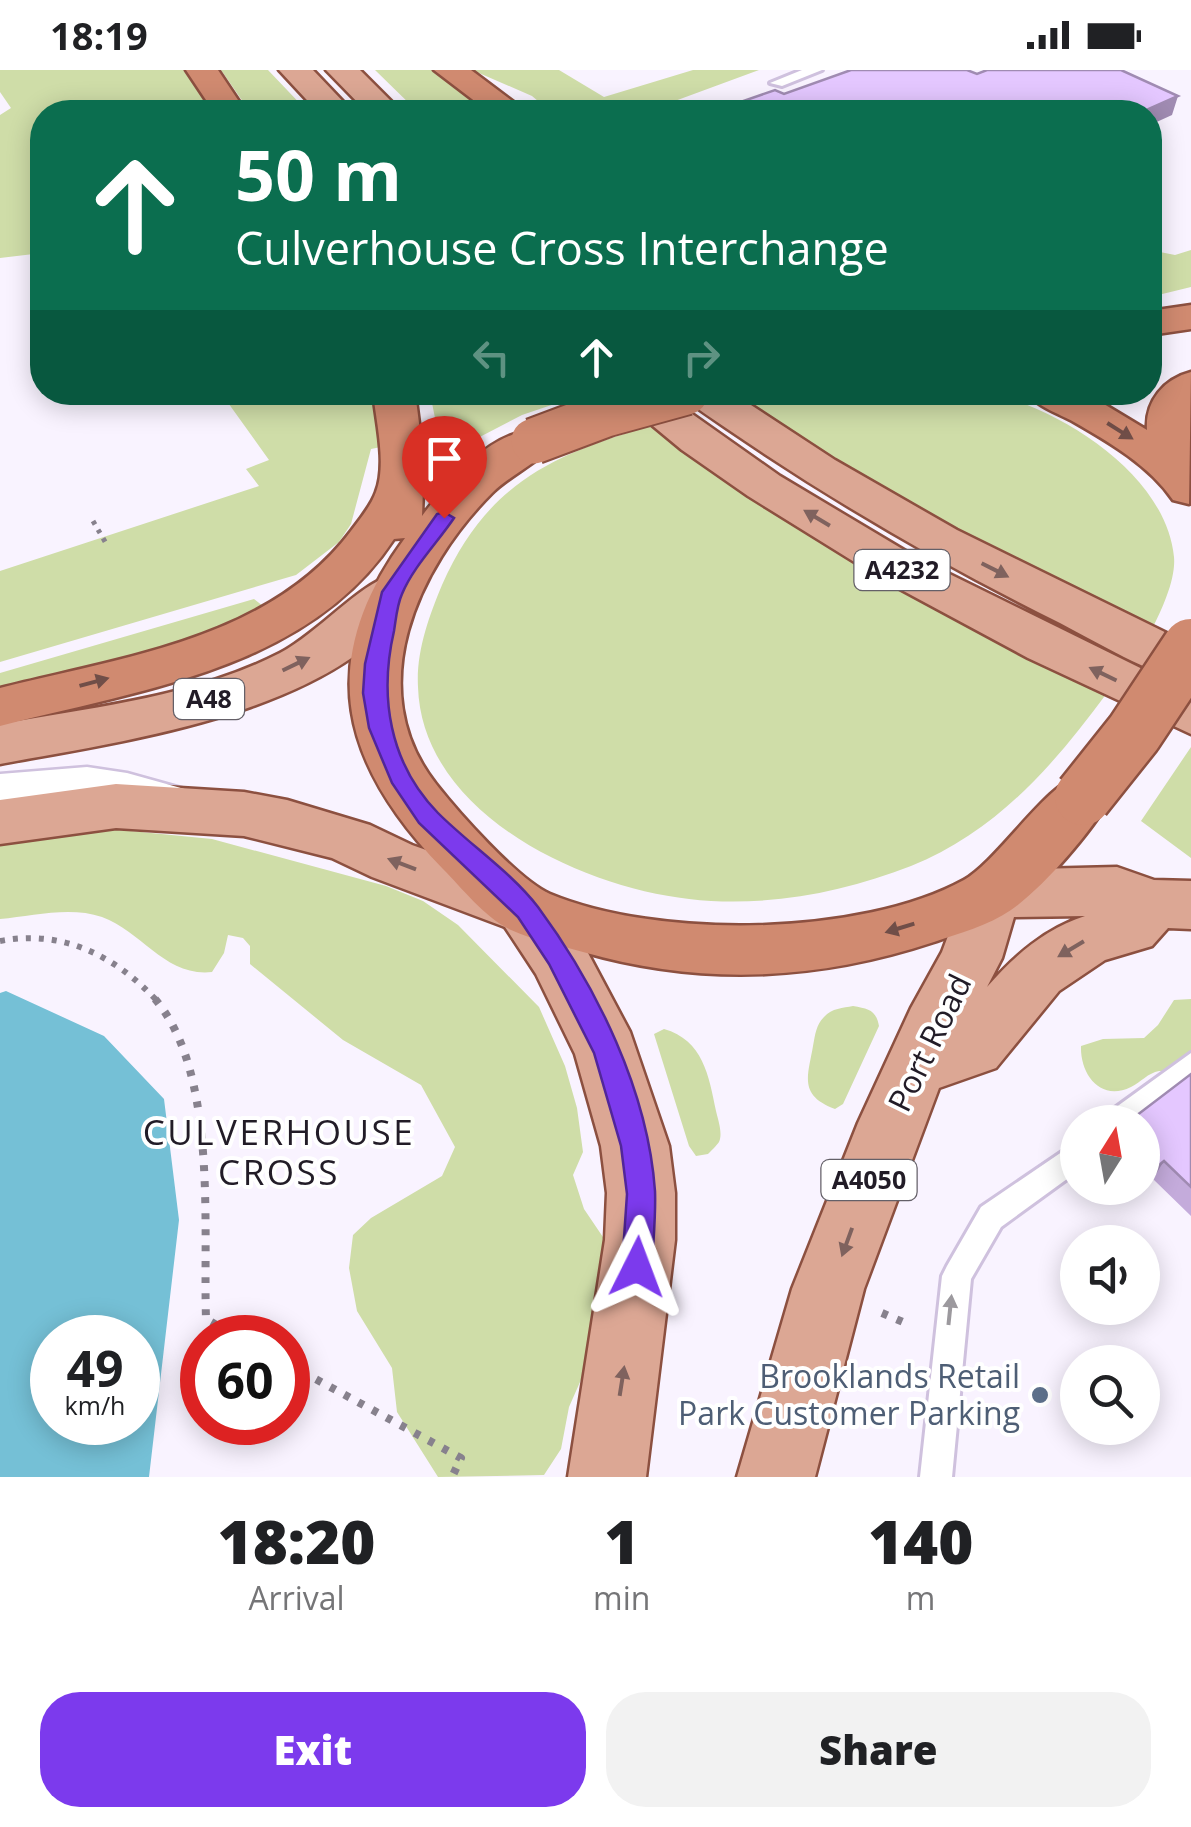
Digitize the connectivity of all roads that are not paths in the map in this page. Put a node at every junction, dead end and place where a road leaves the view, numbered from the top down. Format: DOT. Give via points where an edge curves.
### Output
graph roads {
  1 [pos="202,70"];
  2 [pos="295,70"];
  3 [pos="342,70"];
  4 [pos="450,70"];
  5 [pos="815,70"];
  6 [pos="777,84"];
  7 [pos="222,100"];
  8 [pos="324,100"];
  9 [pos="373,100"];
  10 [pos="493,100"];
  11 [pos="1191,316"];
  12 [pos="1162,322"];
  13 [pos="1191,385"];
  14 [pos="397,405"];
  15 [pos="639,405"];
  16 [pos="652,405"];
  17 [pos="722,405"];
  18 [pos="1075,405"];
  19 [pos="1189,486"];
  20 [pos="401,489"];
  21 [pos="392,592"];
  22 [pos="1191,647"];
  23 [pos="1191,666"];
  24 [pos="0,707"];
  25 [pos="1191,715"];
  26 [pos="0,744"];
  27 [pos="0,791"];
  28 [pos="198,810"];
  29 [pos="0,822"];
  30 [pos="991,894"];
  31 [pos="1172,904"];
  32 [pos="526,910"];
  33 [pos="1191,1065"];
  34 [pos="915,1068"];
  35 [pos="1140,1105"];
  36 [pos="1060,1167"];
  37 [pos="607,1477"];
  38 [pos="776,1477"];
  39 [pos="936,1477"];
  1 -- 7 [label="highway"];
  2 -- 8 [label="main road"];
  3 -- 9 [label="main road"];
  4 -- 10 [label="highway"];
  5 -- 6 [label="lane"];
  11 -- 12 [label="highway"];
  13 -- 19 [label="highway" via="1169,410"];
  14 -- 20 [label="highway"];
  15 -- 21 [label="highway, bridge" via="534,441 485,470"];
  25 -- 16 [label="main road, A4232, one-way" via="902,570"];
  17 -- 23 [label="main road, A4232, one-way" via="942,543"];
  18 -- 19 [label="highway, one-way" via="1139,443"];
  20 -- 21 [label="highway"];
  24 -- 20 [label="highway, one-way" via="209,650 270,624 316,596 357,557"];
  26 -- 21 [label="main road, A48, one-way" via="167,710 252,683 334,643"];
  21 -- 32 [label="highway" via="374,693 390,756 427,817"];
  22 -- 30 [label="highway, bridge" via="1083,796"];
  27 -- 28 [label="street" via="115,784"];
  28 -- 29 [label="main road" via="116,806"];
  32 -- 28 [label="main road, one-way" via="334,836"];
  30 -- 31 [label="main road" via="1116,891"];
  30 -- 32 [label="highway, one-way" via="886,933 783,952 672,948"];
  30 -- 34 [label="main road, Port Road / A4050" via="971,958"];
  31 -- 34 [label="main road, one-way" via="1130,928 1087,940 1037,973 973,1048"];
  37 -- 32 [label="main road, one-way" via="640,1240 635,1146 607,1052 558,956"];
  33 -- 35 [label="lane"];
  34 -- 38 [label="main road, Port Road / A4050, one-way" via="828,1289"];
  39 -- 36 [label="lane, one-way" via="956,1276 992,1217"];
}
